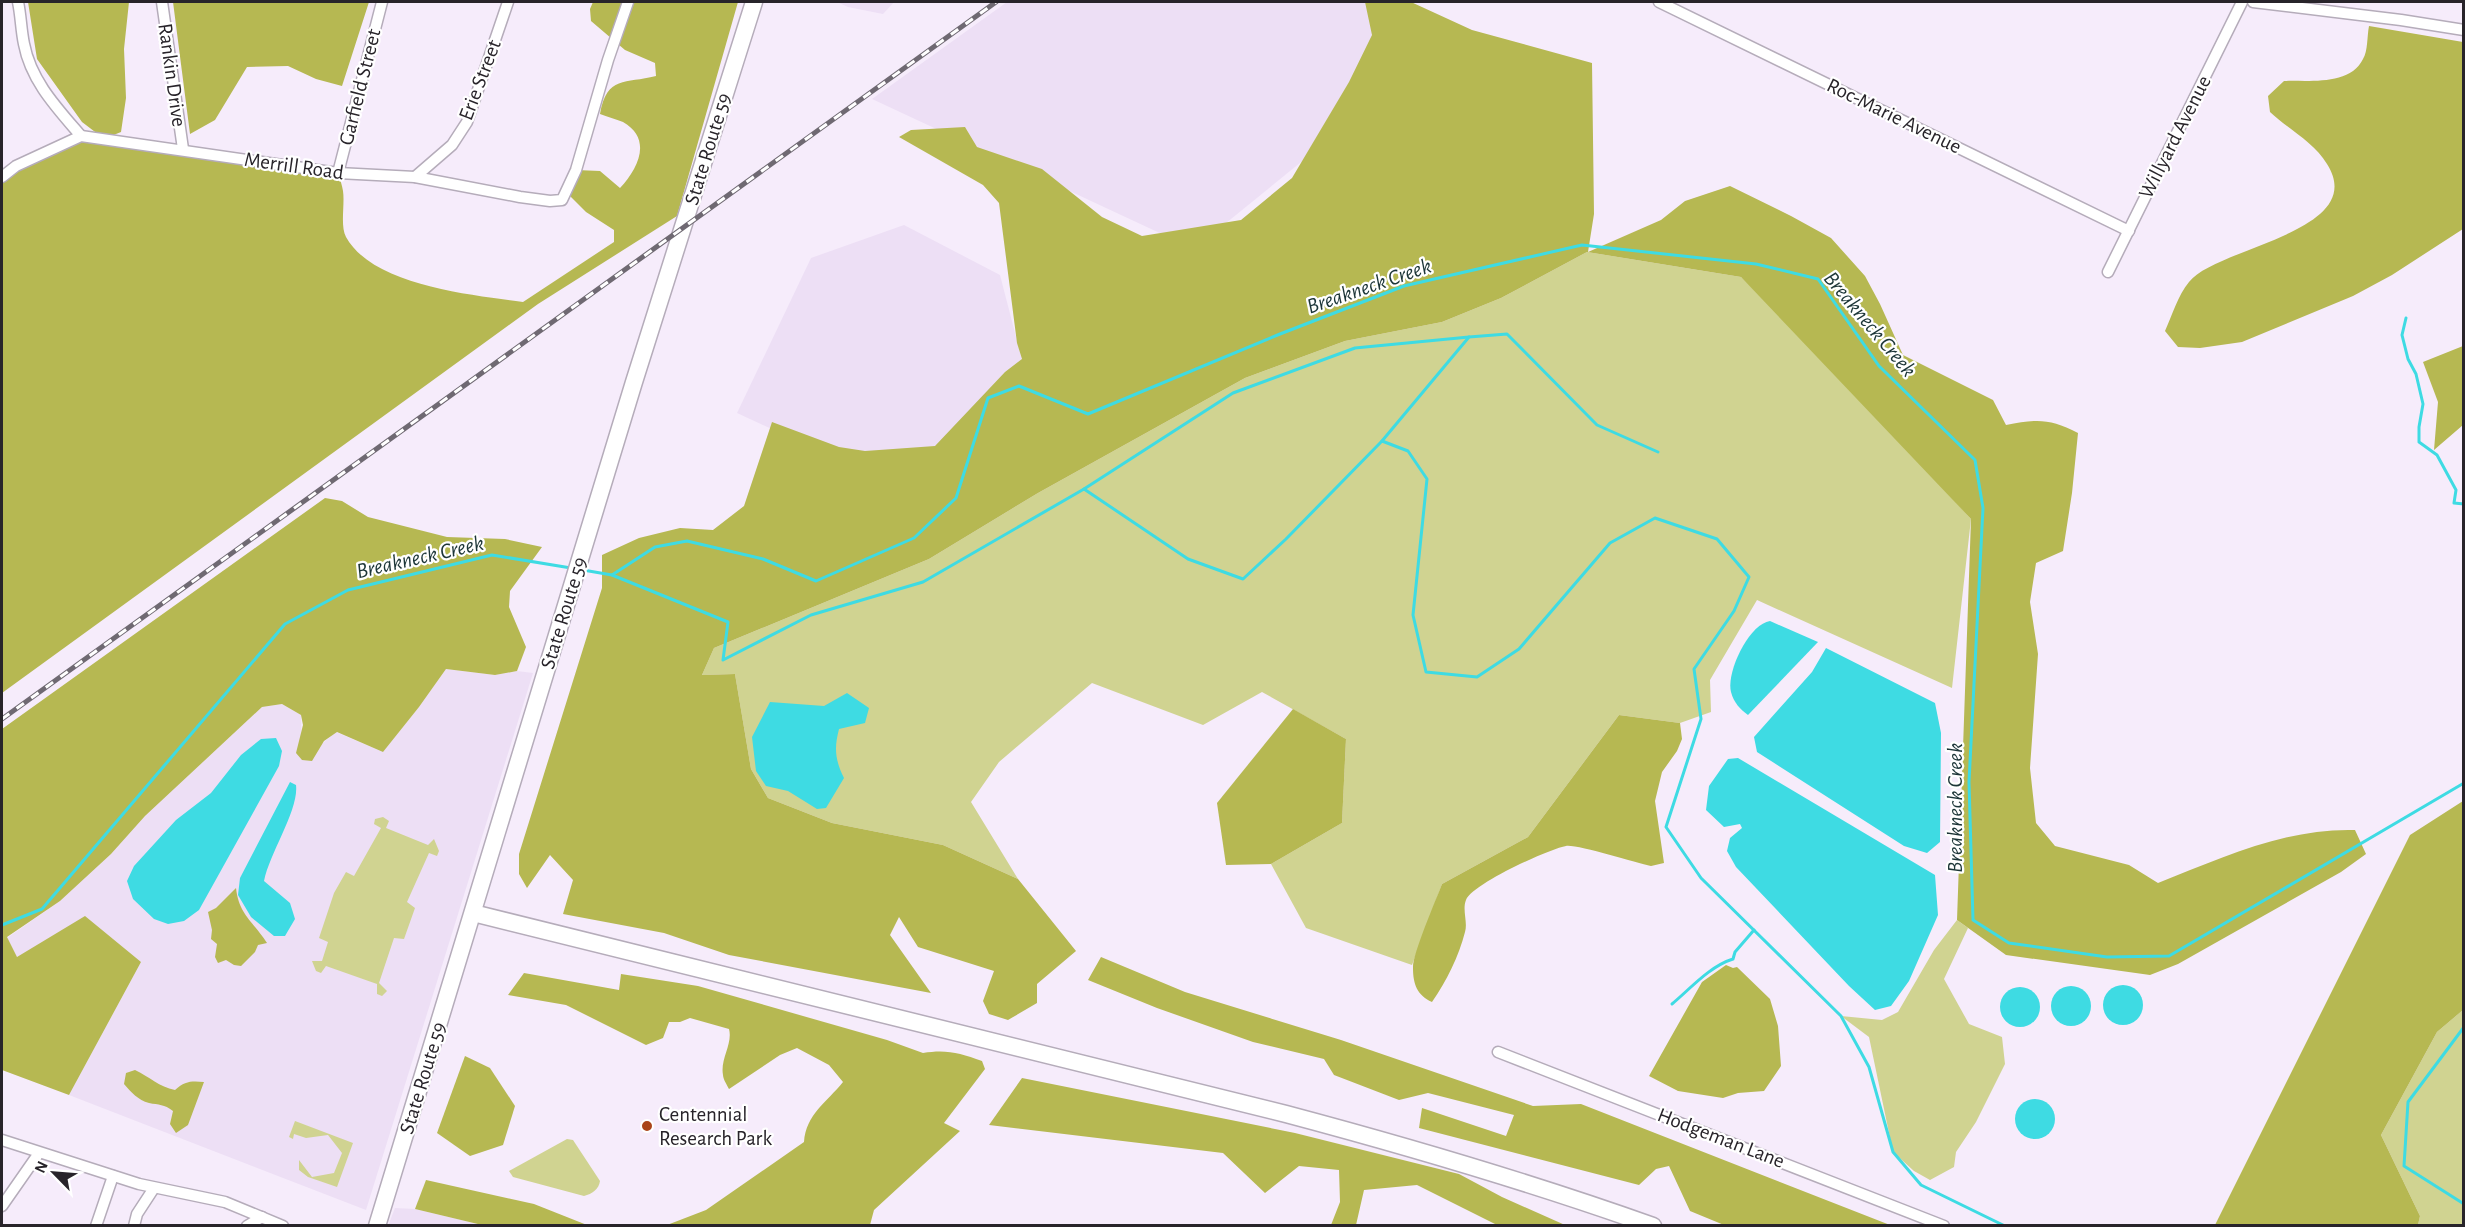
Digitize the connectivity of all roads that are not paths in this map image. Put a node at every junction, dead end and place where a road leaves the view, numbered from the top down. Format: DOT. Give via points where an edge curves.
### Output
graph roads {
  1 [pos="18,2"];
  2 [pos="162,2"];
  3 [pos="382,2"];
  4 [pos="508,2"];
  5 [pos="628,2"];
  6 [pos="754,2"];
  7 [pos="1659,2"];
  8 [pos="2242,2"];
  9 [pos="2253,2"];
  10 [pos="2463,30"];
  11 [pos="81,136"];
  12 [pos="183,149"];
  13 [pos="338,173"];
  14 [pos="2,177"];
  15 [pos="415,177"];
  16 [pos="2129,231"];
  17 [pos="2108,272"];
  18 [pos="473,913"];
  19 [pos="1498,1052"];
  20 [pos="2,1140"];
  21 [pos="39,1153"];
  22 [pos="113,1176"];
  23 [pos="154,1188"];
  24 [pos="2,1206"];
  25 [pos="262,1217"];
  26 [pos="96,1226"];
  27 [pos="134,1226"];
  28 [pos="247,1226"];
  29 [pos="283,1226"];
  30 [pos="378,1226"];
  31 [pos="1653,1226"];
  32 [pos="1944,1226"];
  1 -- 11 [label="street" via="30,64 45,94"];
  2 -- 12 [label="street, Rankin Drive"];
  3 -- 13 [label="street, Garfield Street"];
  4 -- 15 [label="street, Erie Street" via="466,122 452,145"];
  5 -- 15 [label="street, Merrill Road" via="576,170 562,200"];
  6 -- 18 [label="main road, State Route 59"];
  7 -- 16 [label="street, Roc-Marie Avenue"];
  8 -- 16 [label="street, Willyard Avenue"];
  9 -- 10 [label="street"];
  11 -- 12 [label="street, Merrill Road"];
  11 -- 14 [label="street" via="16,166"];
  12 -- 13 [label="street, Merrill Road"];
  13 -- 15 [label="street, Merrill Road"];
  16 -- 17 [label="street, Willyard Avenue"];
  18 -- 30 [label="main road, State Route 59"];
  18 -- 31 [label="main road" via="1309,1120 1529,1183"];
  19 -- 32 [label="street, Hodgeman Lane"];
  20 -- 21 [label="street"];
  21 -- 22 [label="street"];
  21 -- 24 [label="street"];
  22 -- 23 [label="street"];
  22 -- 26 [label="street"];
  23 -- 25 [label="street" via="225,1202"];
  23 -- 27 [label="street"];
  25 -- 28 [label="street"];
  25 -- 29 [label="street"];
}
